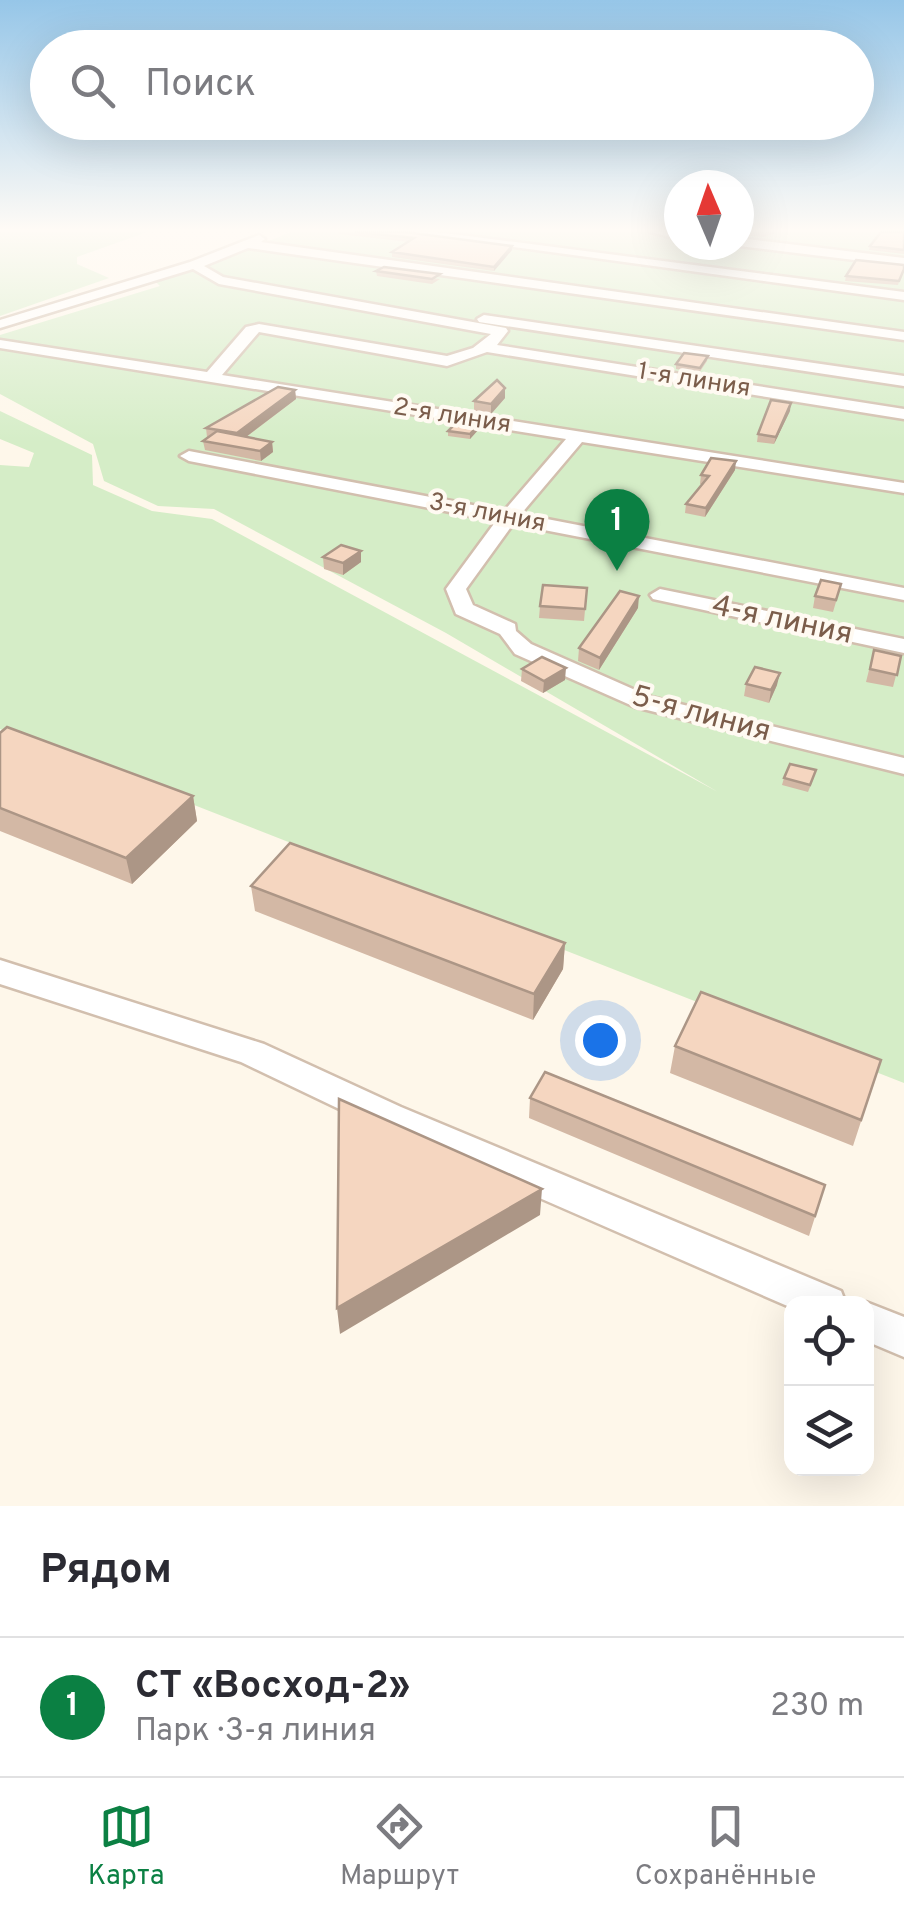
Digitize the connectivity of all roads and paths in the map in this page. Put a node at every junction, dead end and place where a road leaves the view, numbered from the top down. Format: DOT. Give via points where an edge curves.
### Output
graph roads {
  1 [pos="71,302"];
  2 [pos="116,302"];
  3 [pos="342,302"];
  4 [pos="663,302"];
  5 [pos="449,314"];
  6 [pos="0,324"];
  7 [pos="904,336"];
  8 [pos="0,341"];
  9 [pos="484,347"];
  10 [pos="211,378"];
  11 [pos="904,381"];
  12 [pos="904,414"];
  13 [pos="577,437"];
  14 [pos="189,456"];
  15 [pos="904,488"];
  16 [pos="508,518"];
  17 [pos="904,594"];
  18 [pos="660,595"];
  19 [pos="904,646"];
  20 [pos="904,766"];
  21 [pos="0,972"];
  22 [pos="808,1296"];
  23 [pos="874,1324"];
  24 [pos="904,1337"];
  1 -- 6 [label="street"];
  2 -- 8 [label="street"];
  3 -- 9 [label="street" via="501,331"];
  4 -- 7 [label="street"];
  5 -- 11 [label="street"];
  8 -- 10 [label="street, 2-я линия"];
  9 -- 10 [label="street" via="448,361 259,328"];
  9 -- 12 [label="street, 1-я линия"];
  10 -- 13 [label="street, 2-я линия"];
  13 -- 15 [label="street, 2-я линия"];
  13 -- 16 [label="street"];
  14 -- 16 [label="street, 3-я линия"];
  16 -- 17 [label="street, 3-я линия"];
  16 -- 20 [label="street, 5-я линия" via="456,589 464,609 508,632 523,649 642,702"];
  18 -- 19 [label="street, 4-я линия"];
  21 -- 22 [label="street" via="252,1052"];
  23 -- 24 [label="street"];
}
